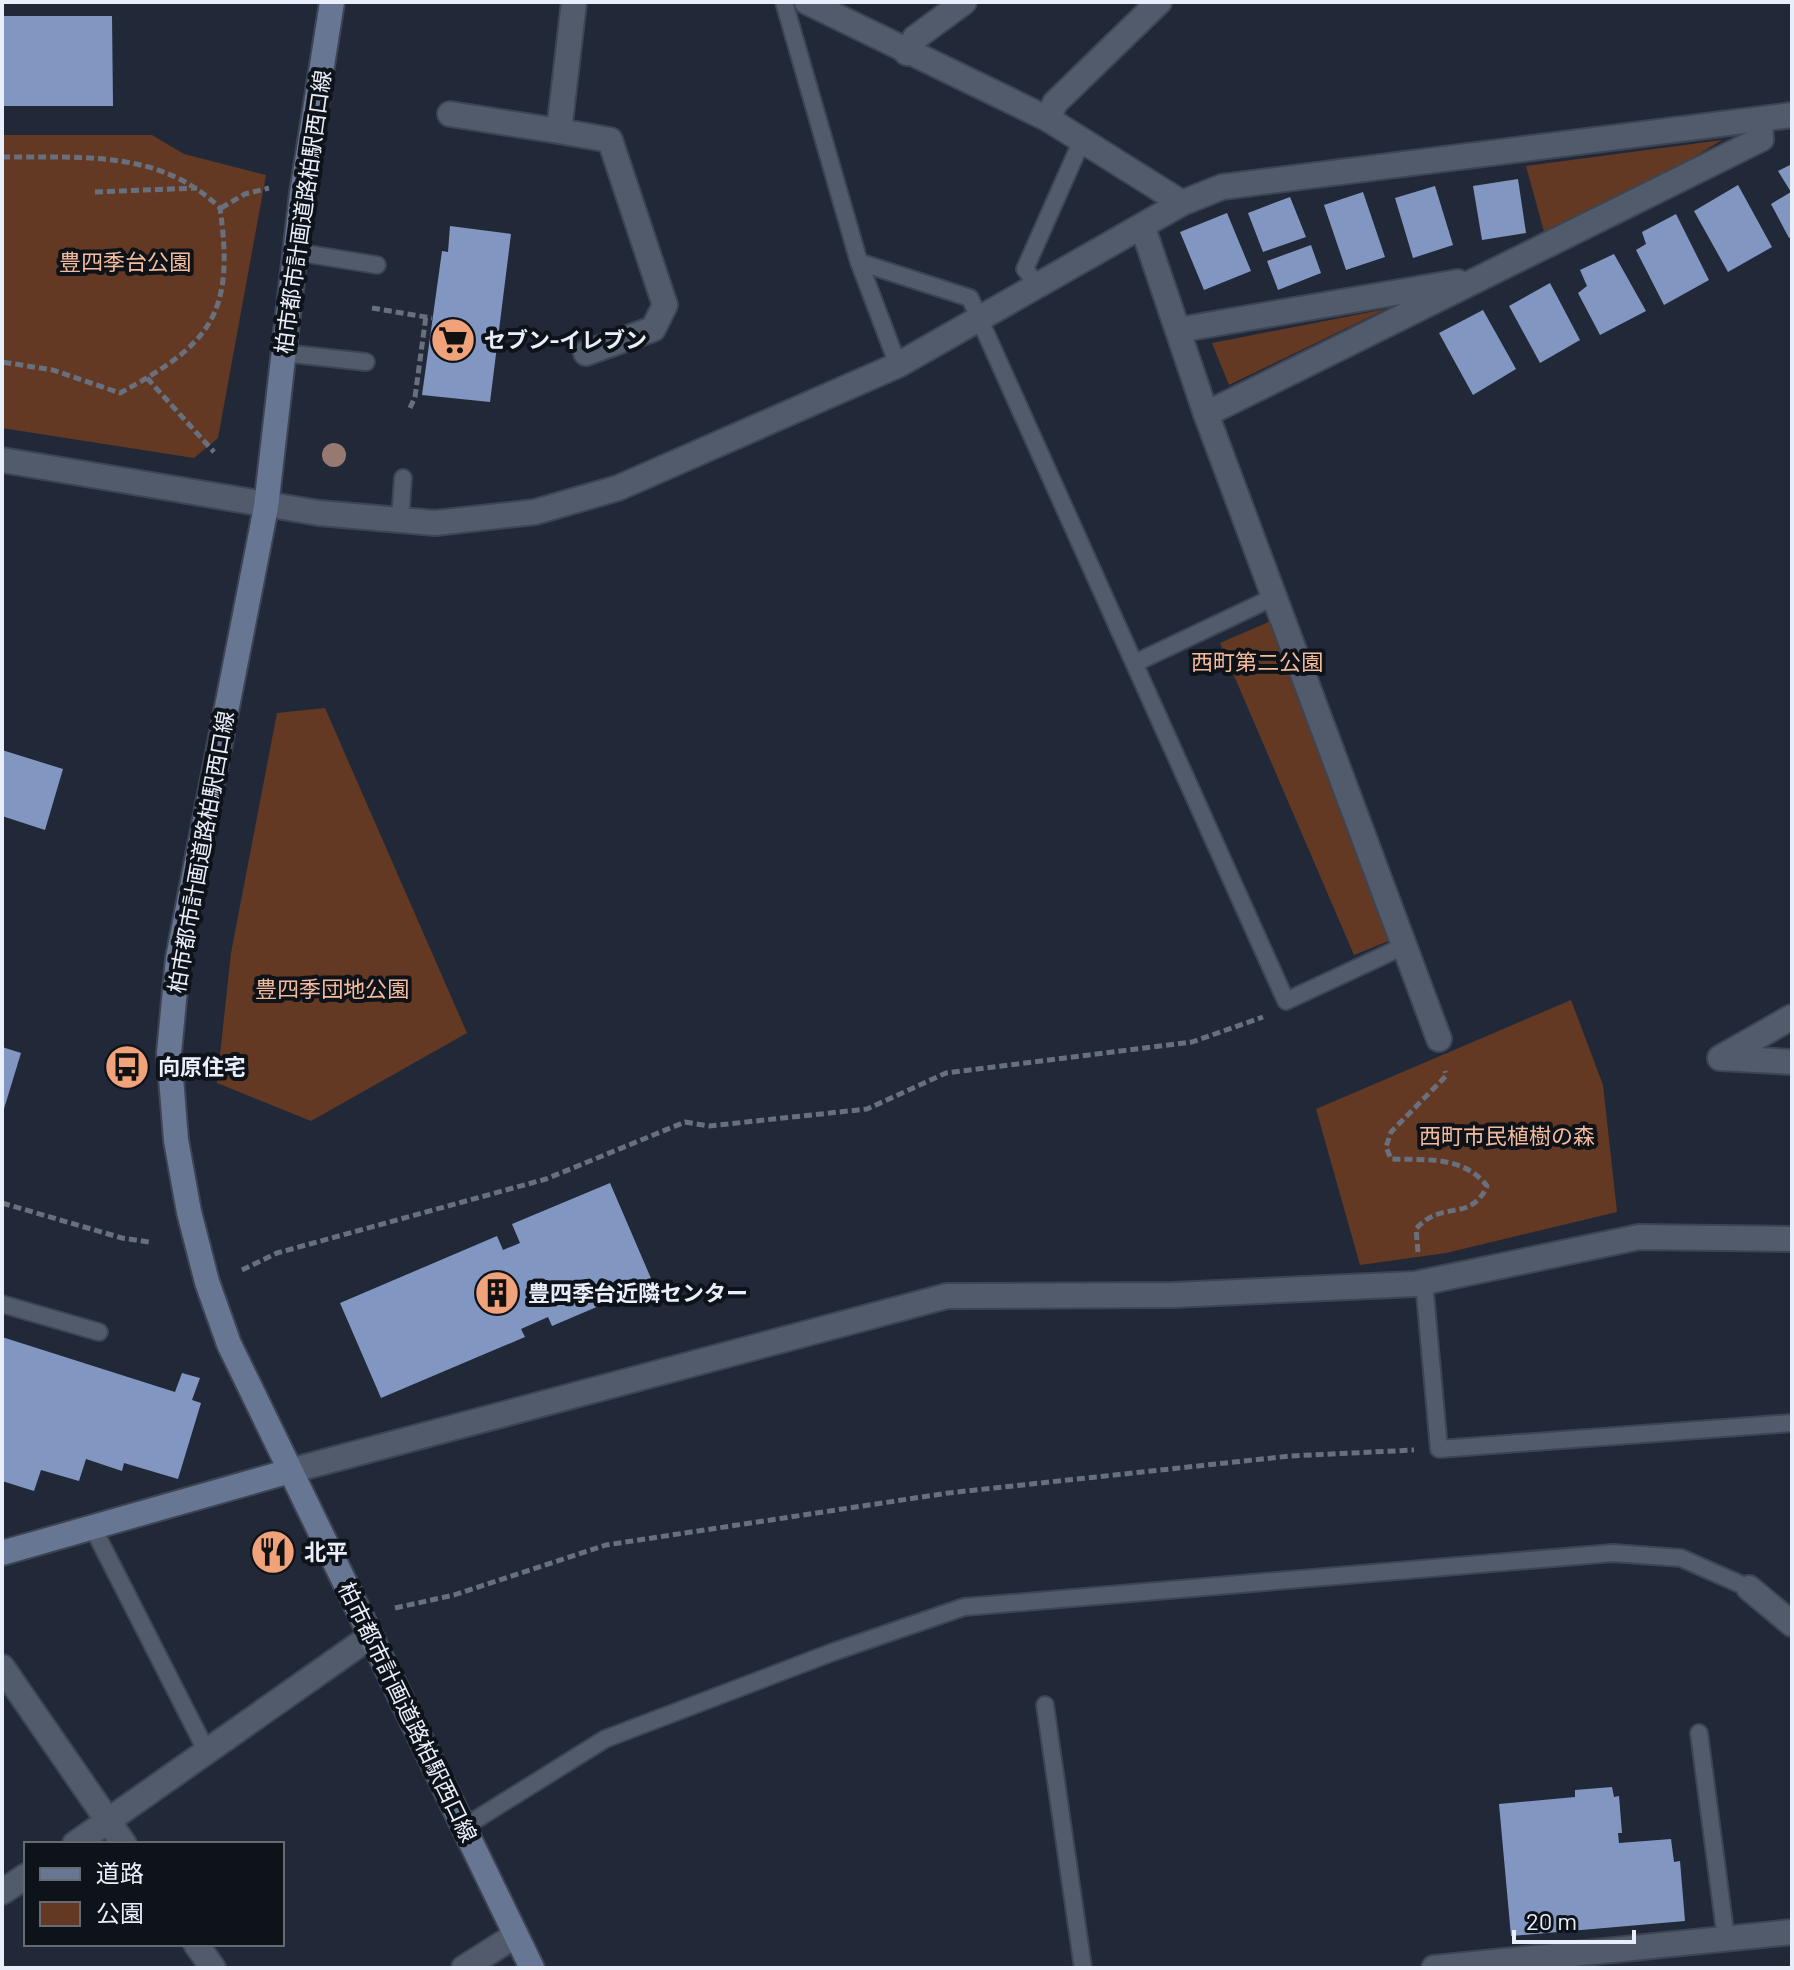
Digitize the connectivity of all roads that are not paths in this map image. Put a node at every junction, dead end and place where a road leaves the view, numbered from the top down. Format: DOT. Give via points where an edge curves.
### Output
graph roads {
  1 [pos="332,2"];
  2 [pos="574,2"];
  3 [pos="784,2"];
  4 [pos="807,2"];
  5 [pos="964,2"];
  6 [pos="1159,2"];
  7 [pos="907,53"];
  8 [pos="450,114"];
  9 [pos="1792,115"];
  10 [pos="1048,119"];
  11 [pos="1760,121"];
  12 [pos="559,131"];
  13 [pos="1083,138"];
  14 [pos="1182,203"];
  15 [pos="1143,228"];
  16 [pos="296,252"];
  17 [pos="859,262"];
  18 [pos="377,265"];
  19 [pos="1484,278"];
  20 [pos="1038,286"];
  21 [pos="980,317"];
  22 [pos="1178,330"];
  23 [pos="284,353"];
  24 [pos="586,353"];
  25 [pos="366,362"];
  26 [pos="898,365"];
  27 [pos="1206,414"];
  28 [pos="2,460"];
  29 [pos="403,478"];
  30 [pos="266,507"];
  31 [pos="400,520"];
  32 [pos="1274,597"];
  33 [pos="1135,663"];
  34 [pos="1404,946"];
  35 [pos="1792,1017"];
  36 [pos="1439,1039"];
  37 [pos="1792,1062"];
  38 [pos="1792,1239"];
  39 [pos="1424,1282"];
  40 [pos="2,1304"];
  41 [pos="99,1332"];
  42 [pos="1792,1423"];
  43 [pos="290,1471"];
  44 [pos="93,1528"];
  45 [pos="2,1553"];
  46 [pos="1749,1588"];
  47 [pos="1792,1624"];
  48 [pos="371,1636"];
  49 [pos="2,1667"];
  50 [pos="1045,1705"];
  51 [pos="1699,1733"];
  52 [pos="207,1752"];
  53 [pos="108,1822"];
  54 [pos="464,1827"];
  55 [pos="78,1842"];
  56 [pos="123,1842"];
  57 [pos="24,1877"];
  58 [pos="2,1892"];
  59 [pos="1792,1932"];
  60 [pos="516,1935"];
  61 [pos="1726,1939"];
  62 [pos="197,1946"];
  63 [pos="1548,1962"];
  64 [pos="213,1968"];
  65 [pos="464,1968"];
  66 [pos="532,1968"];
  67 [pos="1083,1968"];
  68 [pos="1434,1968"];
  1 -- 16 [label="street, 柏市都市計画道路柏駅西口線"];
  2 -- 12 [label="street"];
  3 -- 17 [label="lane"];
  4 -- 7 [label="street"];
  5 -- 7 [label="street" via="915,38"];
  6 -- 10 [label="street" via="1055,103"];
  7 -- 10 [label="street"];
  8 -- 12 [label="street"];
  9 -- 11 [label="street"];
  10 -- 13 [label="street"];
  11 -- 14 [label="street" via="1222,187"];
  11 -- 19 [label="street" via="1761,139"];
  12 -- 24 [label="street" via="610,140 665,305 653,329"];
  13 -- 14 [label="street"];
  13 -- 20 [label="lane" via="1025,269"];
  14 -- 15 [label="street"];
  15 -- 20 [label="street"];
  15 -- 22 [label="street"];
  16 -- 18 [label="lane"];
  16 -- 23 [label="street, 柏市都市計画道路柏駅西口線"];
  17 -- 21 [label="lane" via="970,298"];
  17 -- 26 [label="lane"];
  19 -- 22 [label="street"];
  19 -- 27 [label="street"];
  20 -- 21 [label="street"];
  21 -- 26 [label="street"];
  21 -- 33 [label="lane"];
  22 -- 27 [label="street"];
  23 -- 25 [label="lane"];
  23 -- 30 [label="street, 柏市都市計画道路柏駅西口線"];
  26 -- 31 [label="street" via="618,488 535,512 435,523"];
  27 -- 32 [label="street"];
  28 -- 30 [label="street"];
  29 -- 31 [label="lane"];
  30 -- 31 [label="street"];
  30 -- 43 [label="street, 柏市都市計画道路柏駅西口線" via="178,958 169,1053 176,1140 207,1282 229,1344"];
  32 -- 33 [label="lane"];
  32 -- 34 [label="street"];
  33 -- 34 [label="lane" via="1286,1001"];
  34 -- 36 [label="street"];
  35 -- 37 [label="street" via="1720,1058"];
  38 -- 39 [label="street" via="1639,1237"];
  39 -- 42 [label="lane" via="1439,1449"];
  39 -- 43 [label="street" via="1173,1295 947,1296"];
  40 -- 41 [label="lane"];
  43 -- 44 [label="street"];
  43 -- 48 [label="street, 柏市都市計画道路柏駅西口線"];
  44 -- 45 [label="street"];
  44 -- 52 [label="lane"];
  46 -- 47 [label="street"];
  46 -- 54 [label="lane" via="1681,1558 1613,1553 964,1607 605,1739"];
  48 -- 52 [label="street"];
  48 -- 54 [label="street, 柏市都市計画道路柏駅西口線"];
  49 -- 53 [label="street"];
  50 -- 67 [label="lane"];
  51 -- 61 [label="lane"];
  52 -- 53 [label="street"];
  53 -- 55 [label="street"];
  53 -- 56 [label="street"];
  54 -- 60 [label="street, 柏市都市計画道路柏駅西口線"];
  57 -- 58 [label="street"];
  59 -- 61 [label="street"];
  60 -- 65 [label="street"];
  60 -- 66 [label="street, 柏市都市計画道路柏駅西口線"];
  61 -- 63 [label="street"];
  62 -- 64 [label="street"];
  63 -- 68 [label="street"];
}
